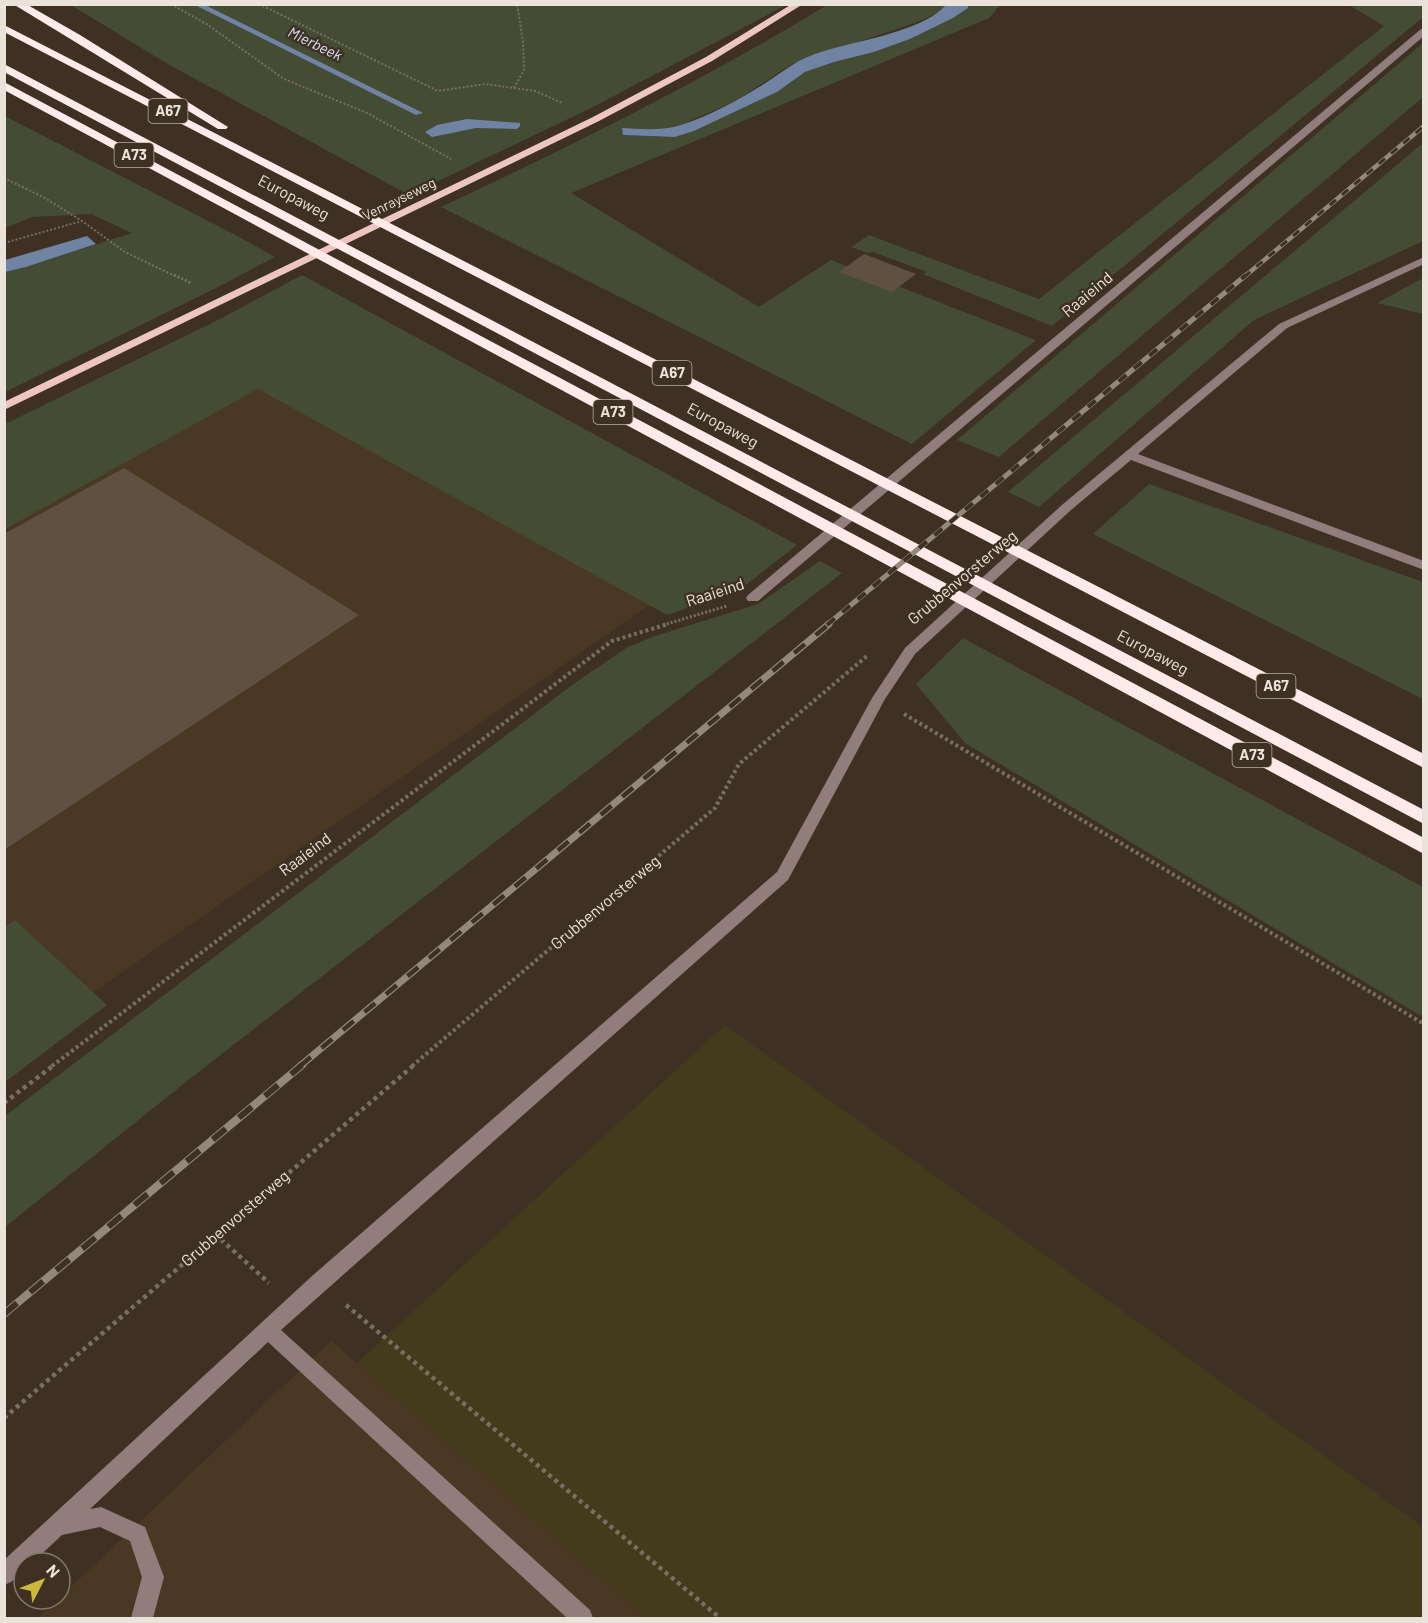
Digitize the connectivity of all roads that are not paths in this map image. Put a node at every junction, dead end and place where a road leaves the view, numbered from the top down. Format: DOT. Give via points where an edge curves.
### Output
graph roads {
  1 [pos="18,4"];
  2 [pos="799,4"];
  3 [pos="4,28"];
  4 [pos="1424,31"];
  5 [pos="4,67"];
  6 [pos="4,85"];
  7 [pos="331,194"];
  8 [pos="1424,260"];
  9 [pos="4,407"];
  10 [pos="1129,455"];
  11 [pos="1424,566"];
  12 [pos="753,598"];
  13 [pos="1424,762"];
  14 [pos="1424,818"];
  15 [pos="1424,847"];
  16 [pos="268,1330"];
  17 [pos="57,1526"];
  18 [pos="4,1575"];
  19 [pos="142,1618"];
  20 [pos="582,1618"];
  1 -- 7 [label="highway, A67"];
  2 -- 9 [label="main road, Venrayseweg" via="709,59 597,118"];
  3 -- 7 [label="highway, Europaweg / A67"];
  4 -- 12 [label="street, Raaieind"];
  5 -- 14 [label="highway, Europaweg / A67"];
  6 -- 15 [label="highway, A73"];
  7 -- 13 [label="highway, Europaweg / A67"];
  8 -- 10 [label="street" via="1283,326"];
  10 -- 11 [label="street"];
  10 -- 16 [label="street, Grubbenvorsterweg" via="910,651 879,698 783,876"];
  16 -- 17 [label="street, Grubbenvorsterweg"];
  16 -- 20 [label="street"];
  17 -- 18 [label="street, Grubbenvorsterweg"];
  17 -- 19 [label="street" via="101,1517 138,1534 153,1577"];
}
